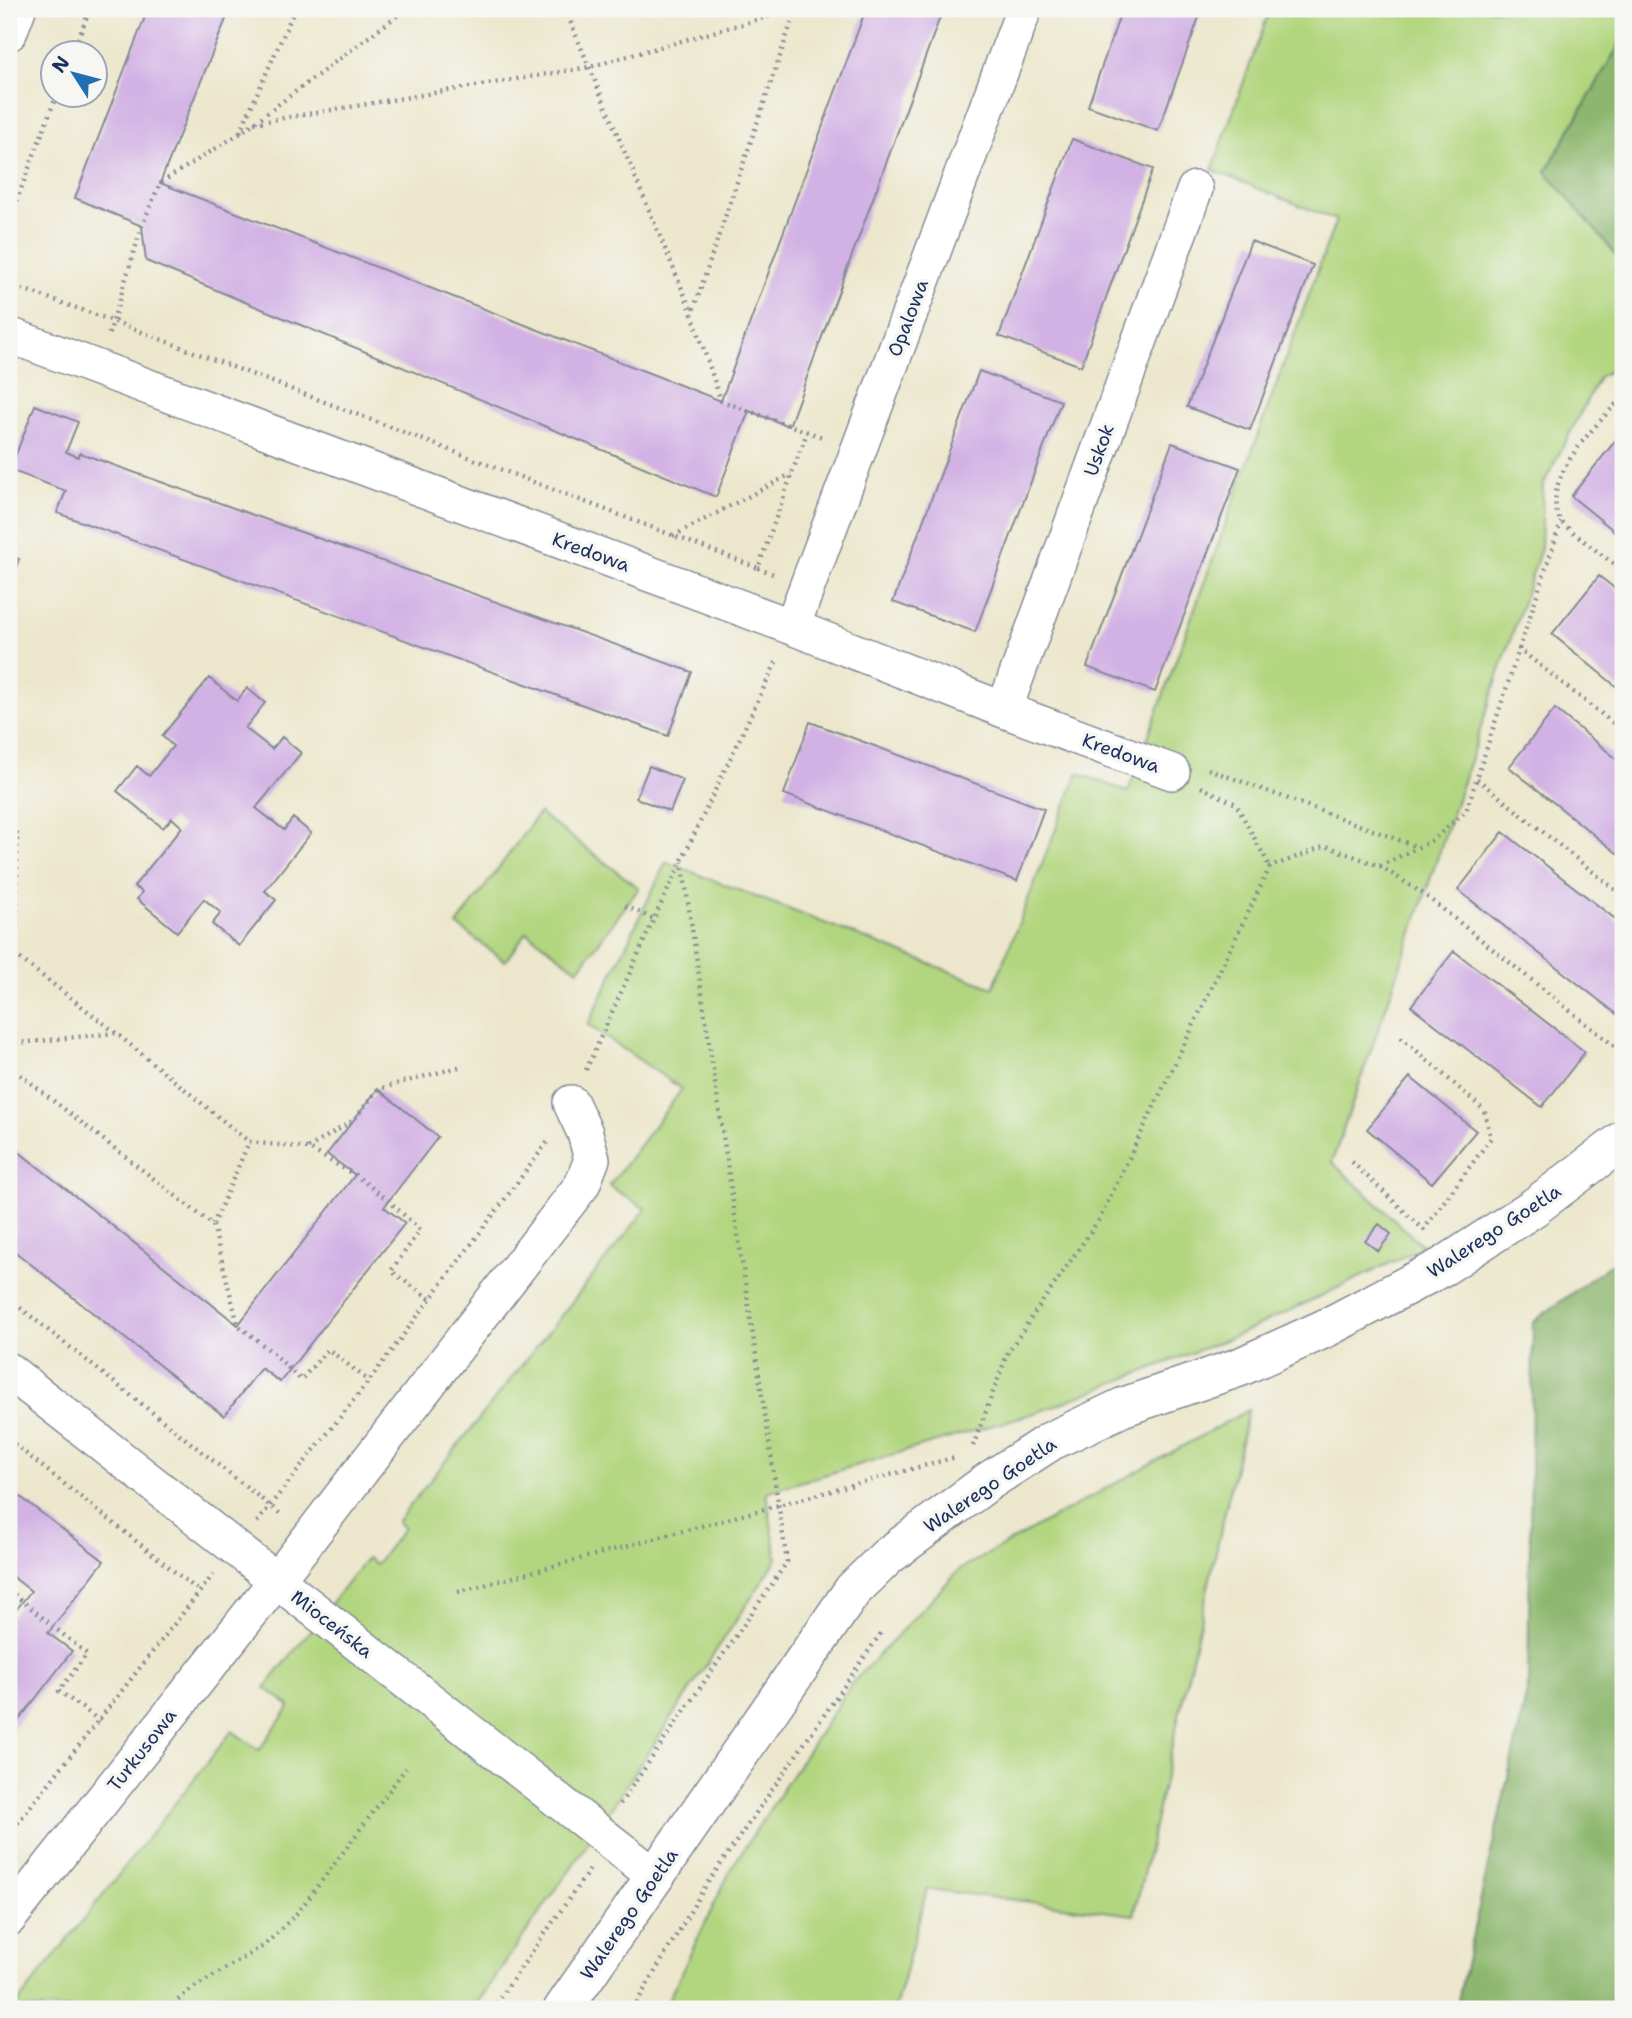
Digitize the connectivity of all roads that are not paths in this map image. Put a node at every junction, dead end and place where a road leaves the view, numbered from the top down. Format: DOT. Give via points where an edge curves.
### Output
graph roads {
  1 [pos="18,9"];
  2 [pos="1024,9"];
  3 [pos="9,33"];
  4 [pos="1195,189"];
  5 [pos="9,335"];
  6 [pos="792,627"];
  7 [pos="1004,710"];
  8 [pos="1172,772"];
  9 [pos="571,1102"];
  10 [pos="1623,1140"];
  11 [pos="9,1371"];
  12 [pos="276,1581"];
  13 [pos="656,1877"];
  14 [pos="9,1918"];
  15 [pos="563,2009"];
  1 -- 3 [label="street"];
  2 -- 6 [label="street, Opalowa"];
  4 -- 7 [label="street, Uskok"];
  5 -- 6 [label="street, Kredowa"];
  6 -- 7 [label="street, Kredowa"];
  7 -- 8 [label="street, Kredowa"];
  9 -- 12 [label="street, Turkusowa" via="592,1160 582,1185"];
  10 -- 13 [label="street, Walerego Goetla" via="1533,1209 1444,1266 1240,1367 1123,1407 1051,1441 989,1480 888,1556 853,1590"];
  11 -- 12 [label="street, Mioceńska"];
  12 -- 13 [label="street, Mioceńska"];
  12 -- 14 [label="street, Turkusowa"];
  13 -- 15 [label="street, Walerego Goetla"];
}
